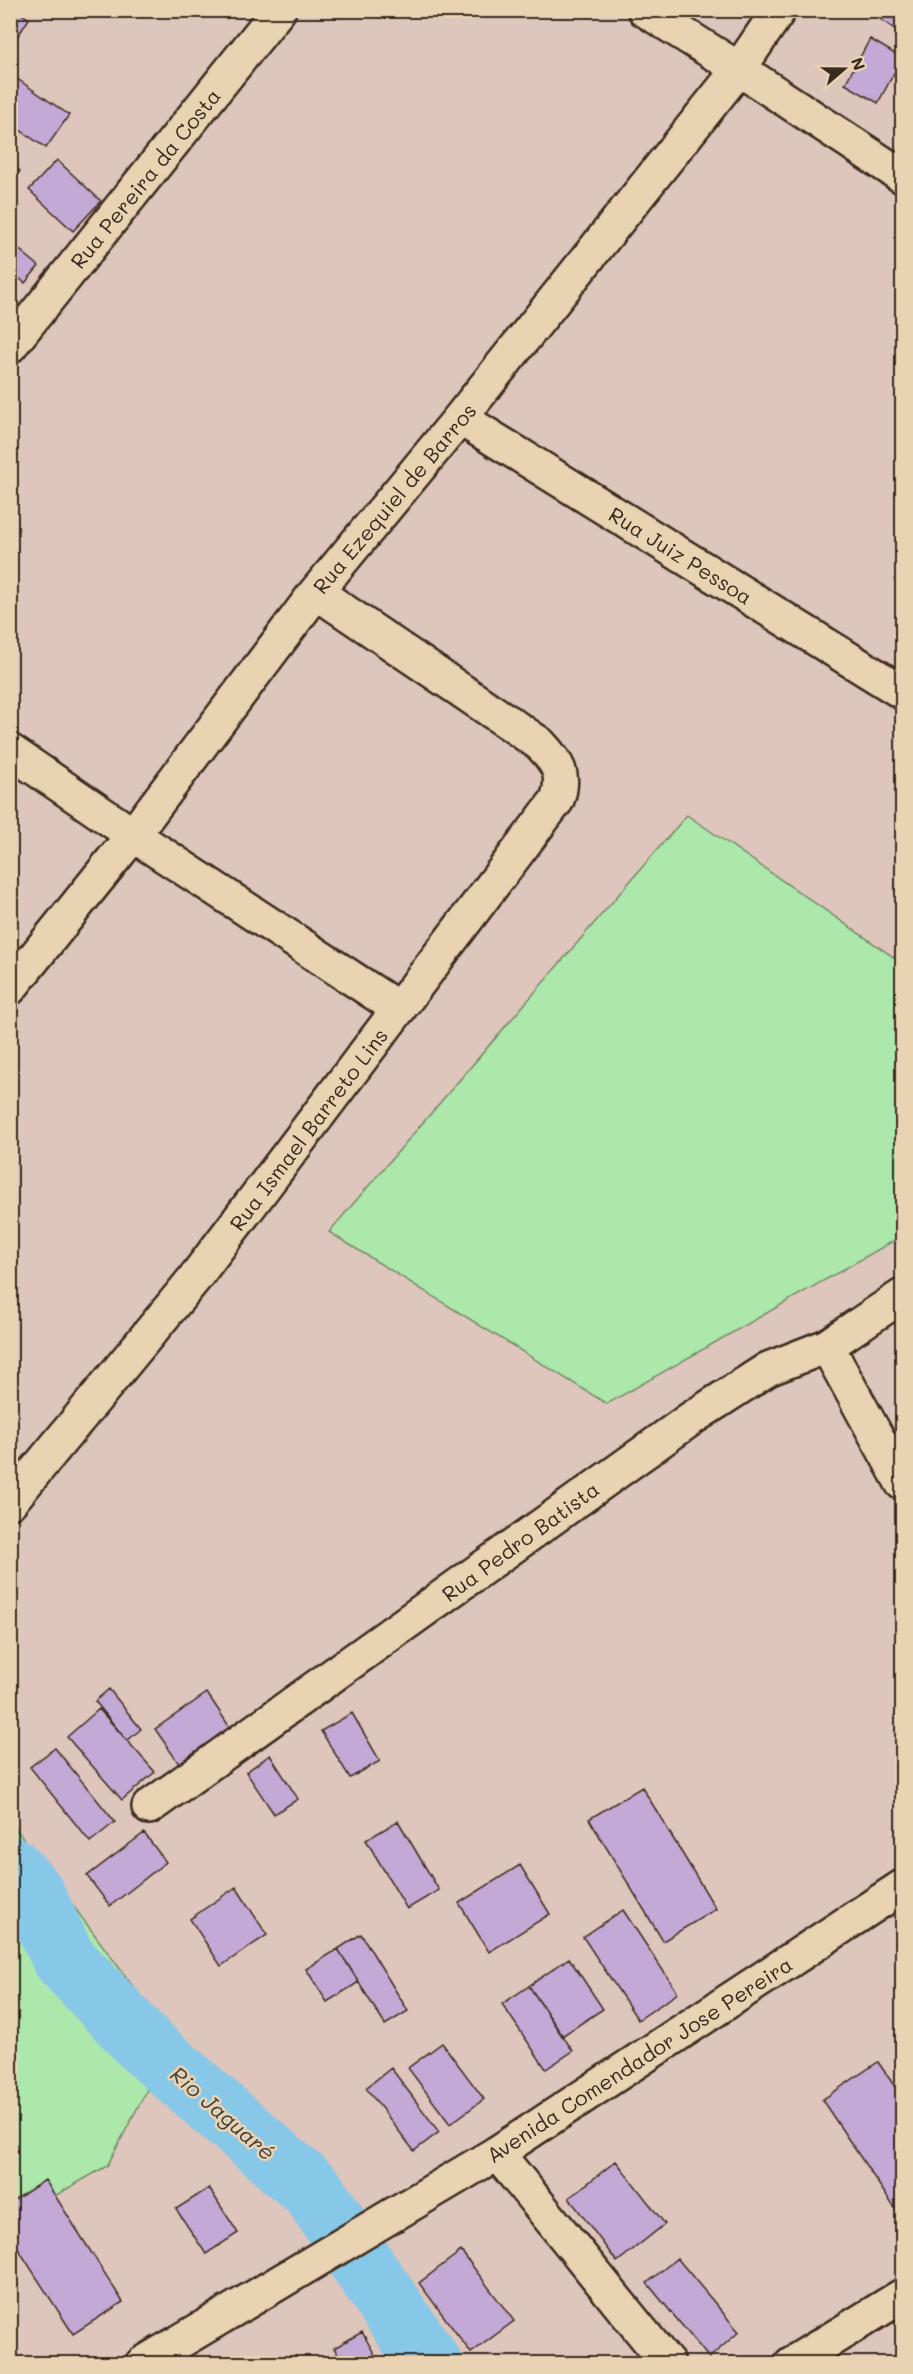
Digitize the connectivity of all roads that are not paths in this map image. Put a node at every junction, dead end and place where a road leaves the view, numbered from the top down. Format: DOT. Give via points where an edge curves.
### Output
graph roads {
  1 [pos="279,10"];
  2 [pos="645,10"];
  3 [pos="779,10"];
  4 [pos="740,69"];
  5 [pos="903,176"];
  6 [pos="16,326"];
  7 [pos="460,418"];
  8 [pos="316,591"];
  9 [pos="903,692"];
  10 [pos="10,751"];
  11 [pos="133,835"];
  12 [pos="10,988"];
  13 [pos="399,1009"];
  14 [pos="903,1296"];
  15 [pos="827,1346"];
  16 [pos="903,1483"];
  17 [pos="10,1502"];
  18 [pos="149,1807"];
  19 [pos="903,1887"];
  20 [pos="497,2153"];
  21 [pos="903,2296"];
  22 [pos="141,2364"];
  23 [pos="668,2364"];
  24 [pos="791,2364"];
  1 -- 6 [label="street, Rua Pereira da Costa"];
  2 -- 4 [label="street"];
  3 -- 4 [label="street, Rua Ezequiel de Barros"];
  4 -- 5 [label="street"];
  4 -- 7 [label="street, Rua Ezequiel de Barros"];
  7 -- 8 [label="street, Rua Ezequiel de Barros"];
  7 -- 9 [label="street, Rua Juiz Pessoa"];
  8 -- 11 [label="street, Rua Ezequiel de Barros"];
  8 -- 13 [label="street, Rua Ismael Barreto Lins" via="540,744 559,770 562,785 557,800"];
  10 -- 11 [label="street"];
  11 -- 12 [label="street, Rua Ezequiel de Barros"];
  11 -- 13 [label="street"];
  13 -- 17 [label="street, Rua Ismael Barreto Lins" via="194,1279"];
  14 -- 15 [label="street, Rua Pedro Batista"];
  15 -- 16 [label="street"];
  15 -- 18 [label="street, Rua Pedro Batista" via="768,1369 692,1418"];
  19 -- 20 [label="street, Avenida Comendador Jose Pereira"];
  20 -- 22 [label="street, Avenida Comendador Jose Pereira"];
  20 -- 23 [label="street"];
  21 -- 24 [label="street"];
}
